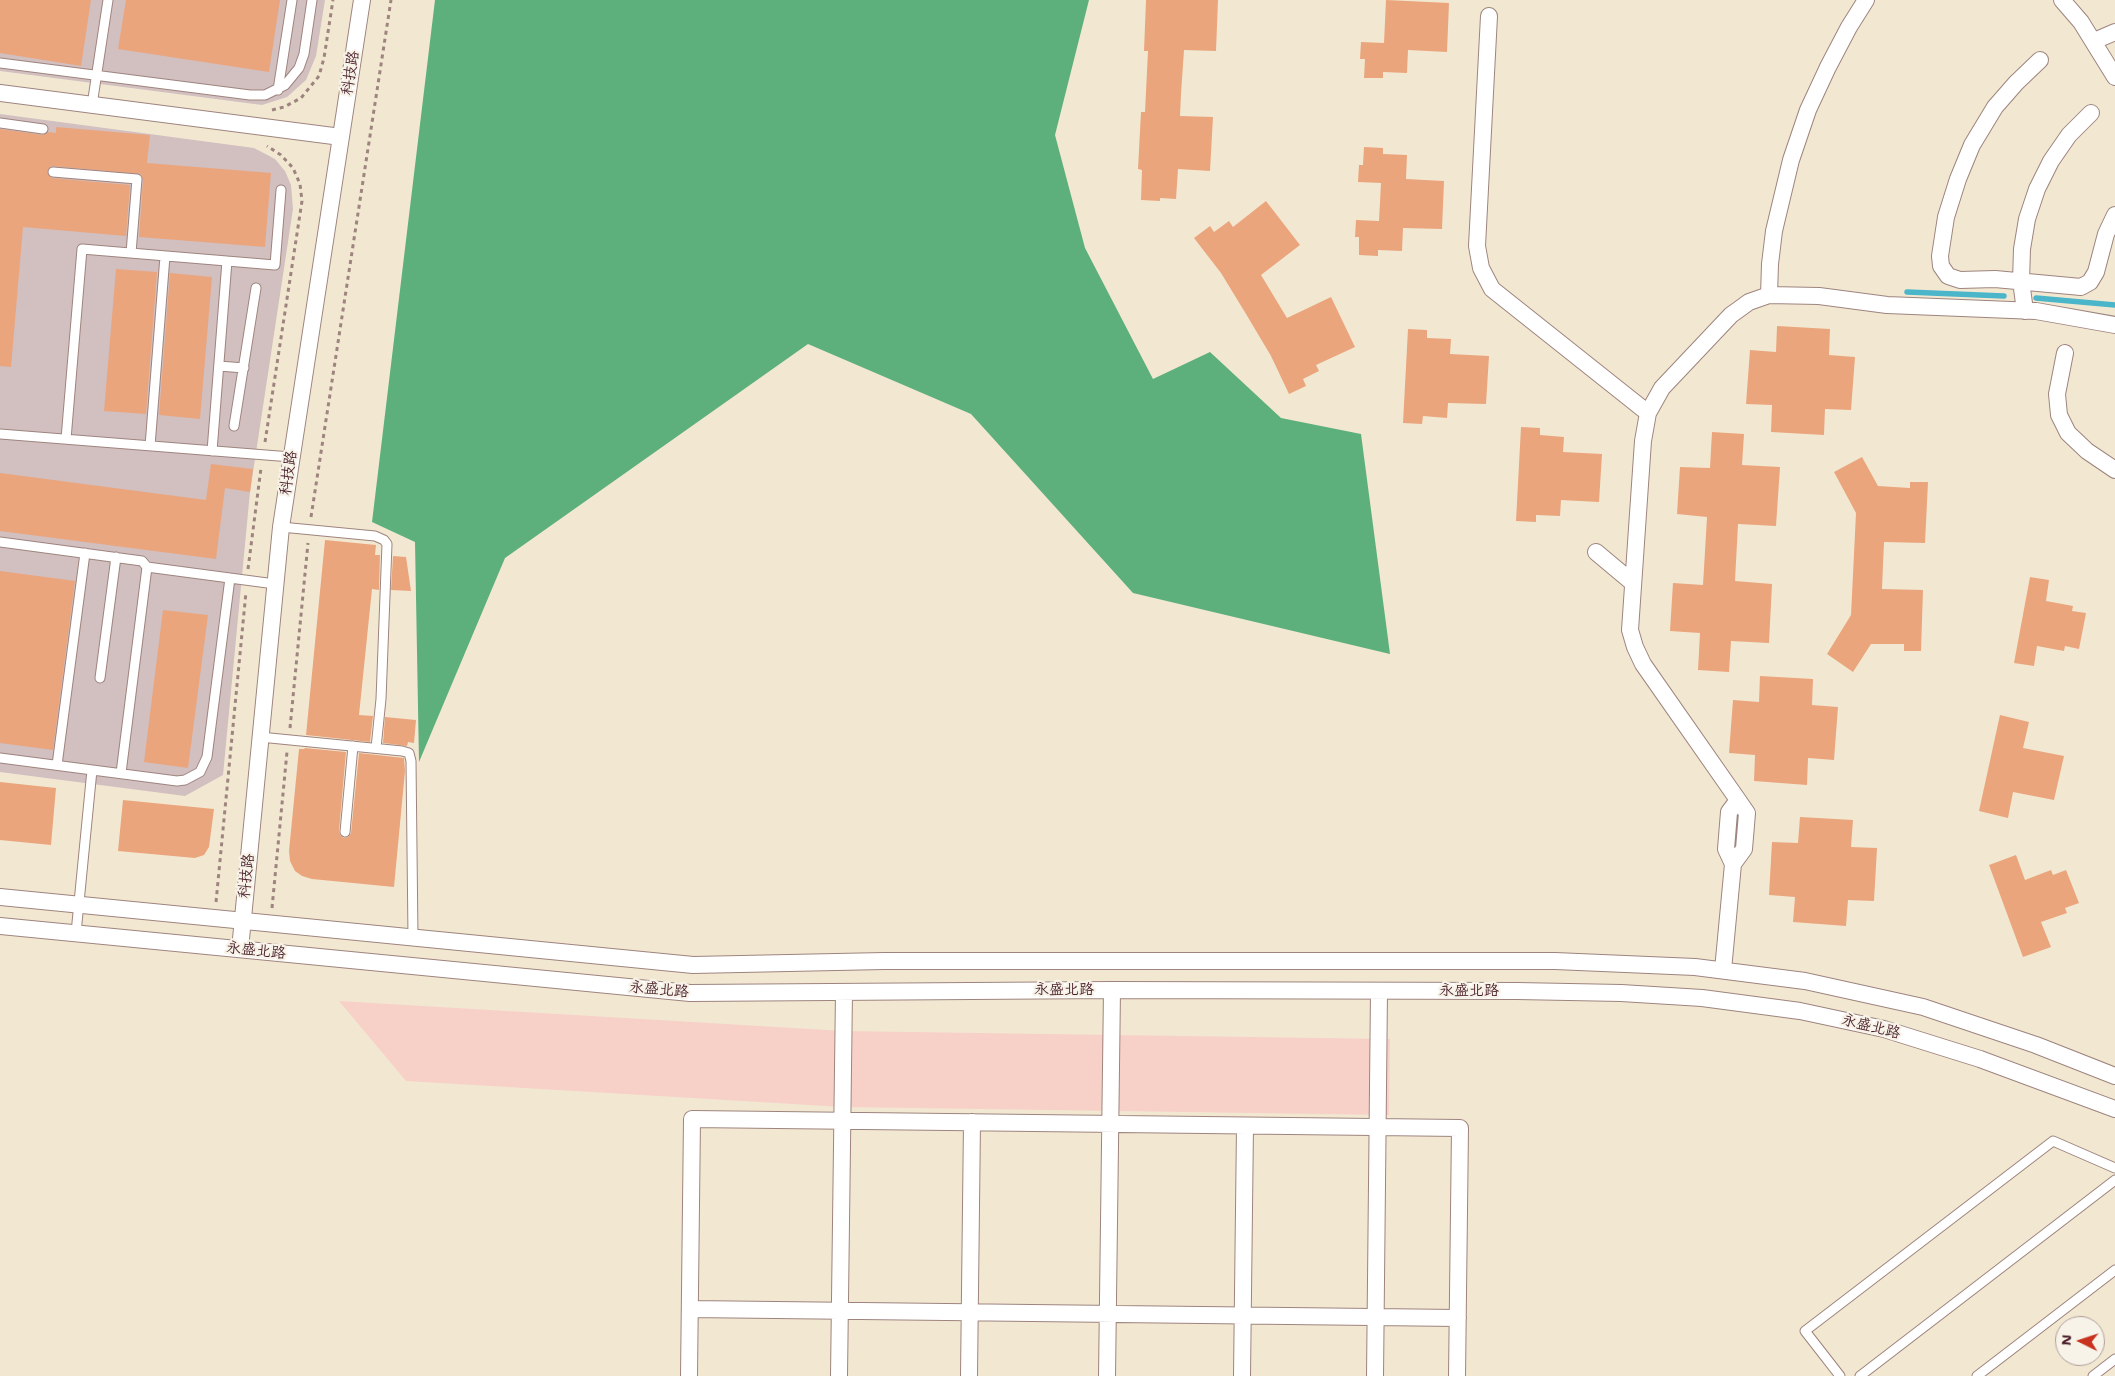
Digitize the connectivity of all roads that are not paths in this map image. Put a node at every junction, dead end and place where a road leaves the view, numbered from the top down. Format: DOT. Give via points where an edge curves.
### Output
graph roads {
  1 [pos="108,0"];
  2 [pos="292,0"];
  3 [pos="312,0"];
  4 [pos="362,0"];
  5 [pos="1866,0"];
  6 [pos="2062,0"];
  7 [pos="1489,16"];
  8 [pos="2115,32"];
  9 [pos="2094,41"];
  10 [pos="2040,60"];
  11 [pos="0,63"];
  12 [pos="97,75"];
  13 [pos="2115,77"];
  14 [pos="278,90"];
  15 [pos="0,93"];
  16 [pos="92,105"];
  17 [pos="2091,113"];
  18 [pos="0,123"];
  19 [pos="43,129"];
  20 [pos="341,137"];
  21 [pos="53,172"];
  22 [pos="281,190"];
  23 [pos="2115,214"];
  24 [pos="131,253"];
  25 [pos="165,256"];
  26 [pos="227,261"];
  27 [pos="2021,281"];
  28 [pos="256,288"];
  29 [pos="1769,295"];
  30 [pos="2025,310"];
  31 [pos="2115,325"];
  32 [pos="2065,353"];
  33 [pos="219,366"];
  34 [pos="244,368"];
  35 [pos="1648,412"];
  36 [pos="234,426"];
  37 [pos="0,434"];
  38 [pos="66,439"];
  39 [pos="150,446"];
  40 [pos="212,451"];
  41 [pos="291,457"];
  42 [pos="2115,470"];
  43 [pos="281,527"];
  44 [pos="0,542"];
  45 [pos="1596,552"];
  46 [pos="85,553"];
  47 [pos="116,557"];
  48 [pos="148,567"];
  49 [pos="230,578"];
  50 [pos="1633,582"];
  51 [pos="276,584"];
  52 [pos="100,678"];
  53 [pos="260,736"];
  54 [pos="353,746"];
  55 [pos="376,748"];
  56 [pos="0,758"];
  57 [pos="58,765"];
  58 [pos="92,770"];
  59 [pos="121,773"];
  60 [pos="345,832"];
  61 [pos="0,897"];
  62 [pos="79,905"];
  63 [pos="242,921"];
  64 [pos="0,926"];
  65 [pos="76,933"];
  66 [pos="412,937"];
  67 [pos="240,949"];
  68 [pos="1723,970"];
  69 [pos="1112,990"];
  70 [pos="1379,991"];
  71 [pos="844,992"];
  72 [pos="2115,1076"];
  73 [pos="2115,1109"];
  74 [pos="842,1121"];
  75 [pos="972,1122"];
  76 [pos="1110,1124"];
  77 [pos="1245,1126"];
  78 [pos="1378,1127"];
  79 [pos="2115,1168"];
  80 [pos="2115,1180"];
  81 [pos="2115,1270"];
  82 [pos="690,1309"];
  83 [pos="840,1311"];
  84 [pos="970,1313"];
  85 [pos="1108,1314"];
  86 [pos="1243,1316"];
  87 [pos="1376,1317"];
  88 [pos="1458,1318"];
  89 [pos="2115,1359"];
  90 [pos="689,1376"];
  91 [pos="839,1376"];
  92 [pos="969,1376"];
  93 [pos="1107,1376"];
  94 [pos="1242,1376"];
  95 [pos="1375,1376"];
  96 [pos="1458,1376"];
  97 [pos="1840,1376"];
  98 [pos="1860,1376"];
  99 [pos="1977,1376"];
  100 [pos="2093,1376"];
  1 -- 12 [label="lane"];
  2 -- 14 [label="lane"];
  3 -- 14 [label="lane" via="302,61 290,80"];
  4 -- 20 [label="street, 科技路"];
  5 -- 29 [label="street" via="1828,67 1808,110 1791,160 1774,231"];
  6 -- 9 [label="street"];
  7 -- 35 [label="street" via="1477,246 1481,268 1492,289"];
  8 -- 9 [label="street"];
  9 -- 13 [label="street"];
  10 -- 27 [label="street" via="1995,108 1972,145 1949,210 1940,256 1941,266 1948,276 1960,280"];
  11 -- 12 [label="lane"];
  12 -- 14 [label="lane" via="250,95 265,95"];
  12 -- 16 [label="lane"];
  15 -- 16 [label="street"];
  16 -- 20 [label="street"];
  17 -- 27 [label="street" via="2051,161 2037,189 2027,219"];
  18 -- 19 [label="lane"];
  20 -- 41 [label="street, 科技路"];
  21 -- 24 [label="lane" via="137,179"];
  22 -- 26 [label="lane" via="275,265"];
  23 -- 27 [label="street" via="2090,282 2081,287"];
  24 -- 25 [label="lane"];
  24 -- 38 [label="lane" via="82,249"];
  25 -- 26 [label="lane"];
  25 -- 39 [label="lane"];
  26 -- 33 [label="lane"];
  27 -- 30 [label="street"];
  28 -- 34 [label="lane"];
  29 -- 30 [label="street" via="1819,296 1896,305"];
  29 -- 35 [label="street" via="1750,302 1731,315 1662,388"];
  30 -- 31 [label="street"];
  32 -- 42 [label="street" via="2057,394 2059,415 2068,433 2080,445"];
  33 -- 34 [label="lane"];
  33 -- 40 [label="lane"];
  34 -- 36 [label="lane"];
  35 -- 50 [label="street"];
  37 -- 38 [label="lane"];
  38 -- 39 [label="lane"];
  39 -- 40 [label="lane"];
  40 -- 41 [label="lane"];
  41 -- 43 [label="street, 科技路"];
  43 -- 51 [label="street, 科技路"];
  43 -- 55 [label="lane" via="375,536 387,544"];
  44 -- 46 [label="lane"];
  45 -- 50 [label="street"];
  46 -- 47 [label="lane"];
  46 -- 57 [label="lane"];
  47 -- 48 [label="lane" via="142,561"];
  47 -- 52 [label="lane"];
  48 -- 49 [label="lane"];
  48 -- 59 [label="lane"];
  49 -- 51 [label="lane"];
  49 -- 59 [label="lane" via="204,765 200,772 185,780"];
  50 -- 68 [label="street" via="1630,630 1643,664 1738,800 1729,812 1726,849 1733,864"];
  51 -- 53 [label="street, 科技路"];
  53 -- 54 [label="lane"];
  53 -- 63 [label="street, 科技路"];
  54 -- 55 [label="lane"];
  54 -- 60 [label="lane"];
  55 -- 66 [label="lane" via="406,751 411,757"];
  56 -- 57 [label="lane"];
  57 -- 58 [label="lane"];
  58 -- 59 [label="lane"];
  58 -- 62 [label="lane"];
  61 -- 62 [label="street, 永盛北路"];
  62 -- 63 [label="street, 永盛北路"];
  62 -- 65 [label="lane"];
  63 -- 66 [label="street, 永盛北路"];
  63 -- 67 [label="street, 科技路"];
  64 -- 65 [label="street, 永盛北路"];
  65 -- 67 [label="street, 永盛北路"];
  66 -- 68 [label="street, 永盛北路" via="693,965 884,961 1555,961"];
  67 -- 71 [label="street, 永盛北路" via="690,993"];
  68 -- 72 [label="street, 永盛北路" via="1805,981 1924,1007"];
  69 -- 70 [label="street, 永盛北路"];
  69 -- 71 [label="street, 永盛北路"];
  69 -- 76 [label="street"];
  70 -- 73 [label="street, 永盛北路" via="1621,993 1702,998 1800,1011 1884,1029 1980,1059"];
  70 -- 78 [label="street"];
  71 -- 74 [label="street"];
  74 -- 75 [label="street"];
  74 -- 82 [label="street" via="692,1119"];
  74 -- 83 [label="street"];
  75 -- 76 [label="street"];
  75 -- 84 [label="street"];
  76 -- 77 [label="street"];
  76 -- 85 [label="street"];
  77 -- 78 [label="street"];
  77 -- 86 [label="street"];
  78 -- 87 [label="street"];
  78 -- 88 [label="street" via="1460,1128"];
  79 -- 97 [label="lane" via="2054,1141 1805,1331"];
  80 -- 98 [label="lane"];
  81 -- 99 [label="lane"];
  82 -- 83 [label="street"];
  82 -- 90 [label="street"];
  83 -- 84 [label="street"];
  83 -- 91 [label="street"];
  84 -- 85 [label="street"];
  84 -- 92 [label="street"];
  85 -- 86 [label="street"];
  85 -- 93 [label="street"];
  86 -- 87 [label="street"];
  86 -- 94 [label="street"];
  87 -- 88 [label="street"];
  87 -- 95 [label="street"];
  88 -- 96 [label="street"];
  89 -- 100 [label="lane"];
}
